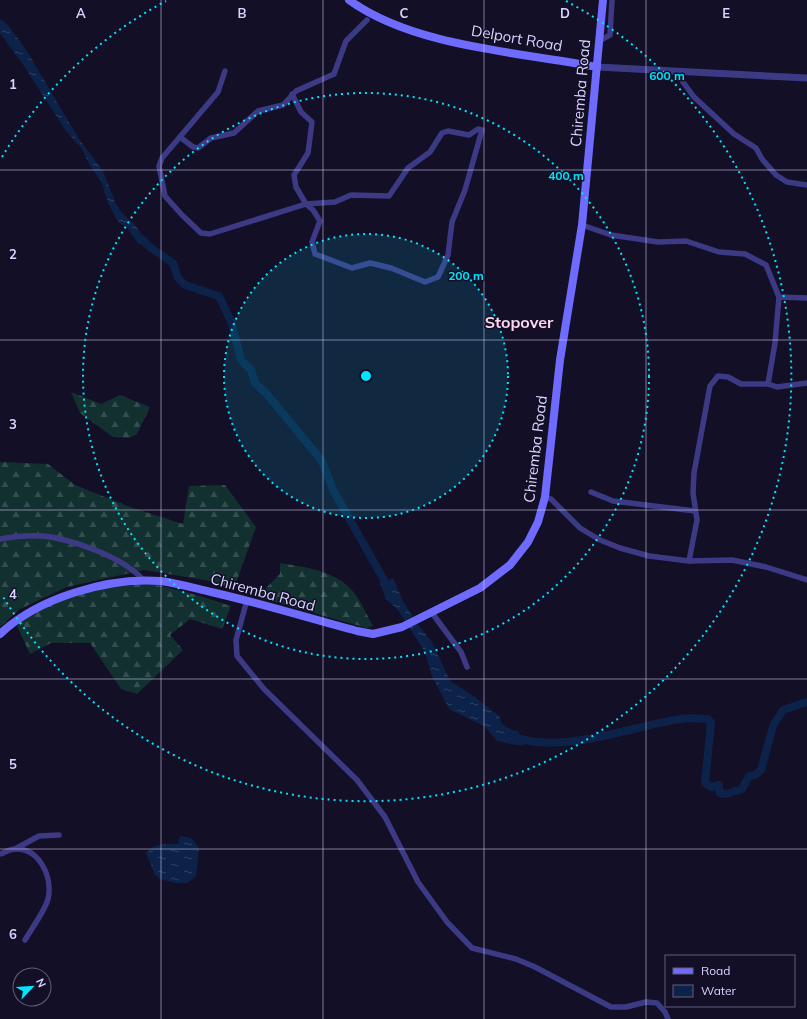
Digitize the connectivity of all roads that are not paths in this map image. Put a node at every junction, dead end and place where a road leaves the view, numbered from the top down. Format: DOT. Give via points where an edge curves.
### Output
graph roads {
  1 [pos="349,0"];
  2 [pos="603,0"];
  3 [pos="612,0"];
  4 [pos="367,20"];
  5 [pos="599,42"];
  6 [pos="597,67"];
  7 [pos="225,71"];
  8 [pos="675,71"];
  9 [pos="807,78"];
  10 [pos="292,94"];
  11 [pos="180,138"];
  12 [pos="807,185"];
  13 [pos="306,204"];
  14 [pos="582,225"];
  15 [pos="779,297"];
  16 [pos="807,298"];
  17 [pos="807,383"];
  18 [pos="768,384"];
  19 [pos="591,492"];
  20 [pos="545,497"];
  21 [pos="695,511"];
  22 [pos="0,539"];
  23 [pos="689,561"];
  24 [pos="807,580"];
  25 [pos="144,581"];
  26 [pos="247,600"];
  27 [pos="432,612"];
  28 [pos="0,634"];
  29 [pos="467,667"];
  30 [pos="59,835"];
  31 [pos="14,849"];
  32 [pos="0,854"];
  33 [pos="25,940"];
  34 [pos="668,1019"];
  1 -- 6 [label="main road, Delport Road" via="393,24 427,35 505,52"];
  2 -- 5 [label="main road, Chiremba Road"];
  3 -- 5 [label="street" via="610,35"];
  4 -- 10 [label="street" via="346,41 334,74"];
  5 -- 6 [label="main road, Chiremba Road"];
  6 -- 8 [label="street, Delport Road"];
  6 -- 14 [label="main road, Chiremba Road"];
  7 -- 11 [label="street" via="218,92"];
  8 -- 9 [label="street, Delport Road"];
  8 -- 12 [label="street" via="694,97 734,134 756,148 776,175 787,182"];
  10 -- 11 [label="street" via="283,105 258,111 234,133 210,138 198,148 193,148"];
  10 -- 13 [label="street" via="301,112 312,122 308,153 294,174 296,187"];
  11 -- 13 [label="street" via="162,158 159,166 165,196 201,233 210,234"];
  13 -- 13 [label="street" via="335,202 352,195 389,196 408,168 430,152 442,133 448,131 469,135 482,130 465,190 452,222 448,256 438,277 425,282 391,268 370,263 352,268 315,254 312,242 320,221"];
  14 -- 15 [label="street" via="611,235 658,242 686,241 719,252 745,254 766,265"];
  14 -- 20 [label="main road, Chiremba Road" via="560,360"];
  15 -- 16 [label="street"];
  15 -- 18 [label="street"];
  17 -- 18 [label="street" via="777,387"];
  18 -- 21 [label="street" via="741,384 728,377 718,376 710,386 694,473"];
  19 -- 21 [label="street" via="613,500"];
  20 -- 23 [label="street" via="551,499 580,528 600,540 649,556"];
  20 -- 27 [label="main road, Chiremba Road" via="534,531 510,565 480,588"];
  21 -- 23 [label="street" via="697,520"];
  22 -- 25 [label="street" via="19,536 55,538 104,554 136,572"];
  23 -- 24 [label="street" via="732,560"];
  25 -- 26 [label="main road, Chiremba Road" via="178,584"];
  25 -- 28 [label="main road, Chiremba Road" via="106,585 62,597 27,613"];
  26 -- 27 [label="main road, Chiremba Road" via="367,633 386,632"];
  26 -- 34 [label="street" via="236,640 237,656 264,689 357,780 385,817 418,882 447,922 472,948 535,967 611,1007 657,1003"];
  27 -- 29 [label="street" via="461,652"];
  30 -- 31 [label="street" via="39,836"];
  31 -- 32 [label="street"];
  31 -- 33 [label="street" via="32,853 40,860 49,882 48,900"];
}
